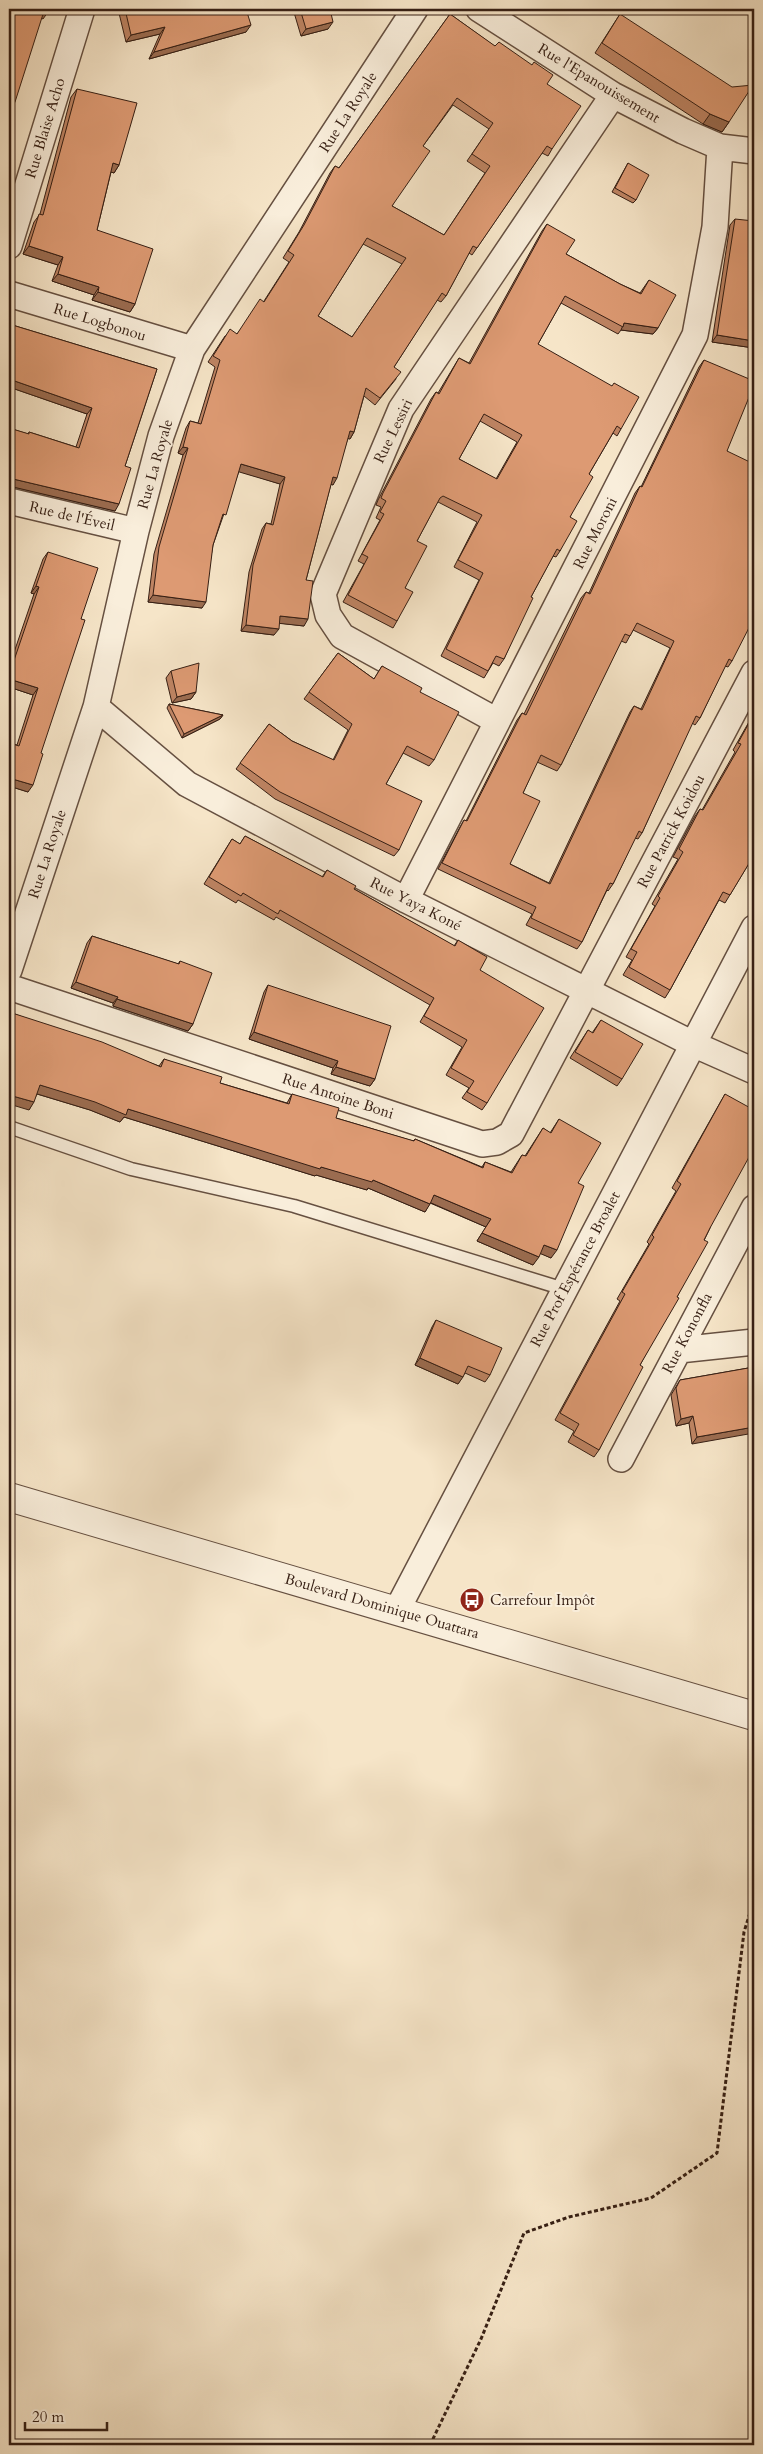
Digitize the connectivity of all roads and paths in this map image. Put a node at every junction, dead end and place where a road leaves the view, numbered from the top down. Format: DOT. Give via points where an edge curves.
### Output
graph roads {
  1 [pos="82,9"];
  2 [pos="415,9"];
  3 [pos="479,9"];
  4 [pos="613,94"];
  5 [pos="720,147"];
  6 [pos="754,151"];
  7 [pos="9,246"];
  8 [pos="9,294"];
  9 [pos="192,350"];
  10 [pos="9,501"];
  11 [pos="136,531"];
  12 [pos="754,673"];
  13 [pos="96,707"];
  14 [pos="497,721"];
  15 [pos="406,900"];
  16 [pos="754,928"];
  17 [pos="9,970"];
  18 [pos="9,987"];
  19 [pos="587,989"];
  20 [pos="693,1044"];
  21 [pos="754,1071"];
  22 [pos="9,1127"];
  23 [pos="754,1208"];
  24 [pos="564,1290"];
  25 [pos="754,1342"];
  26 [pos="678,1350"];
  27 [pos="621,1459"];
  28 [pos="9,1497"];
  29 [pos="396,1610"];
  30 [pos="754,1716"];
  31 [pos="754,1900"];
  32 [pos="430,2445"];
  1 -- 7 [label="street, Rue Blaise Acho"];
  2 -- 9 [label="street, Rue La Royale"];
  3 -- 4 [label="street, Rue l'Epanouissement"];
  4 -- 5 [label="street, Rue l'Epanouissement"];
  4 -- 14 [label="street, Rue Lessiri" via="401,410 323,594 328,615 342,636"];
  5 -- 6 [label="street, Rue l'Epanouissement"];
  5 -- 14 [label="street, Rue Moroni" via="715,227 695,335"];
  8 -- 9 [label="street, Rue Logbonou"];
  9 -- 11 [label="street, Rue La Royale" via="161,436"];
  10 -- 11 [label="street, Rue de l'Éveil"];
  11 -- 13 [label="street, Rue La Royale"];
  12 -- 19 [label="street, Rue Patrick Koidou"];
  13 -- 15 [label="street, Rue Yaya Koné" via="187,784"];
  13 -- 17 [label="street, Rue La Royale"];
  14 -- 15 [label="street, Rue Moroni"];
  15 -- 19 [label="street, Rue Yaya Koné"];
  16 -- 20 [label="street, Rue Prof Espérance Broalet"];
  18 -- 19 [label="street, Rue Antoine Boni" via="482,1144 497,1142 511,1134"];
  19 -- 20 [label="street, Rue Yaya Koné"];
  20 -- 21 [label="street, Rue Yaya Koné"];
  20 -- 24 [label="street, Rue Prof Espérance Broalet"];
  22 -- 24 [label="lane" via="131,1169 294,1206"];
  23 -- 26 [label="street, Rue Kononfla"];
  24 -- 29 [label="street, Rue Prof Espérance Broalet"];
  25 -- 26 [label="street"];
  26 -- 27 [label="street, Rue Kononfla"];
  28 -- 29 [label="street, Boulevard Dominique Ouattara"];
  29 -- 30 [label="street, Boulevard Dominique Ouattara"];
  31 -- 32 [label="path" via="744,1932 717,2153 650,2198 524,2233 481,2340"];
}
